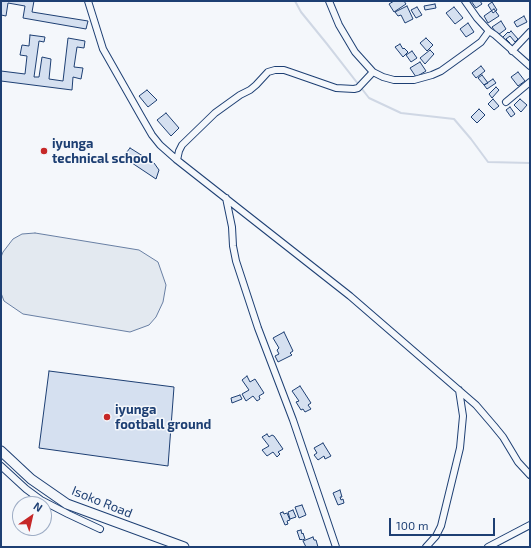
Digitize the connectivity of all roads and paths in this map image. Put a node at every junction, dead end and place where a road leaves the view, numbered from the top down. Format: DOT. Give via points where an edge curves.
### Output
graph roads {
  1 [pos="88,1"];
  2 [pos="329,1"];
  3 [pos="465,1"];
  4 [pos="489,31"];
  5 [pos="530,32"];
  6 [pos="512,51"];
  7 [pos="530,66"];
  8 [pos="373,72"];
  9 [pos="530,82"];
  10 [pos="506,102"];
  11 [pos="177,160"];
  12 [pos="226,198"];
  13 [pos="458,390"];
  14 [pos="1,451"];
  15 [pos="1,466"];
  16 [pos="530,476"];
  17 [pos="530,525"];
  18 [pos="100,529"];
  19 [pos="172,545"];
  20 [pos="184,547"];
  21 [pos="336,547"];
  22 [pos="426,547"];
  23 [pos="488,547"];
  1 -- 11 [label="street" via="104,49 118,76 152,135"];
  2 -- 8 [label="street" via="355,52"];
  3 -- 4 [label="street"];
  4 -- 6 [label="street"];
  4 -- 8 [label="street" via="481,42 449,66 432,75 414,80 394,80"];
  5 -- 6 [label="street"];
  6 -- 7 [label="street"];
  8 -- 11 [label="street" via="354,89 336,88 290,72 272,70 250,90 215,113 182,145"];
  9 -- 10 [label="street"];
  11 -- 12 [label="street"];
  12 -- 13 [label="street" via="350,296"];
  12 -- 21 [label="street" via="236,261"];
  13 -- 16 [label="street" via="482,410"];
  13 -- 22 [label="street" via="463,416 460,448 441,526"];
  14 -- 19 [label="street, Isoko Road" via="35,482 68,504"];
  15 -- 18 [label="street" via="41,500"];
  17 -- 23 [label="street"];
  19 -- 20 [label="street, Isoko Road"];
}
